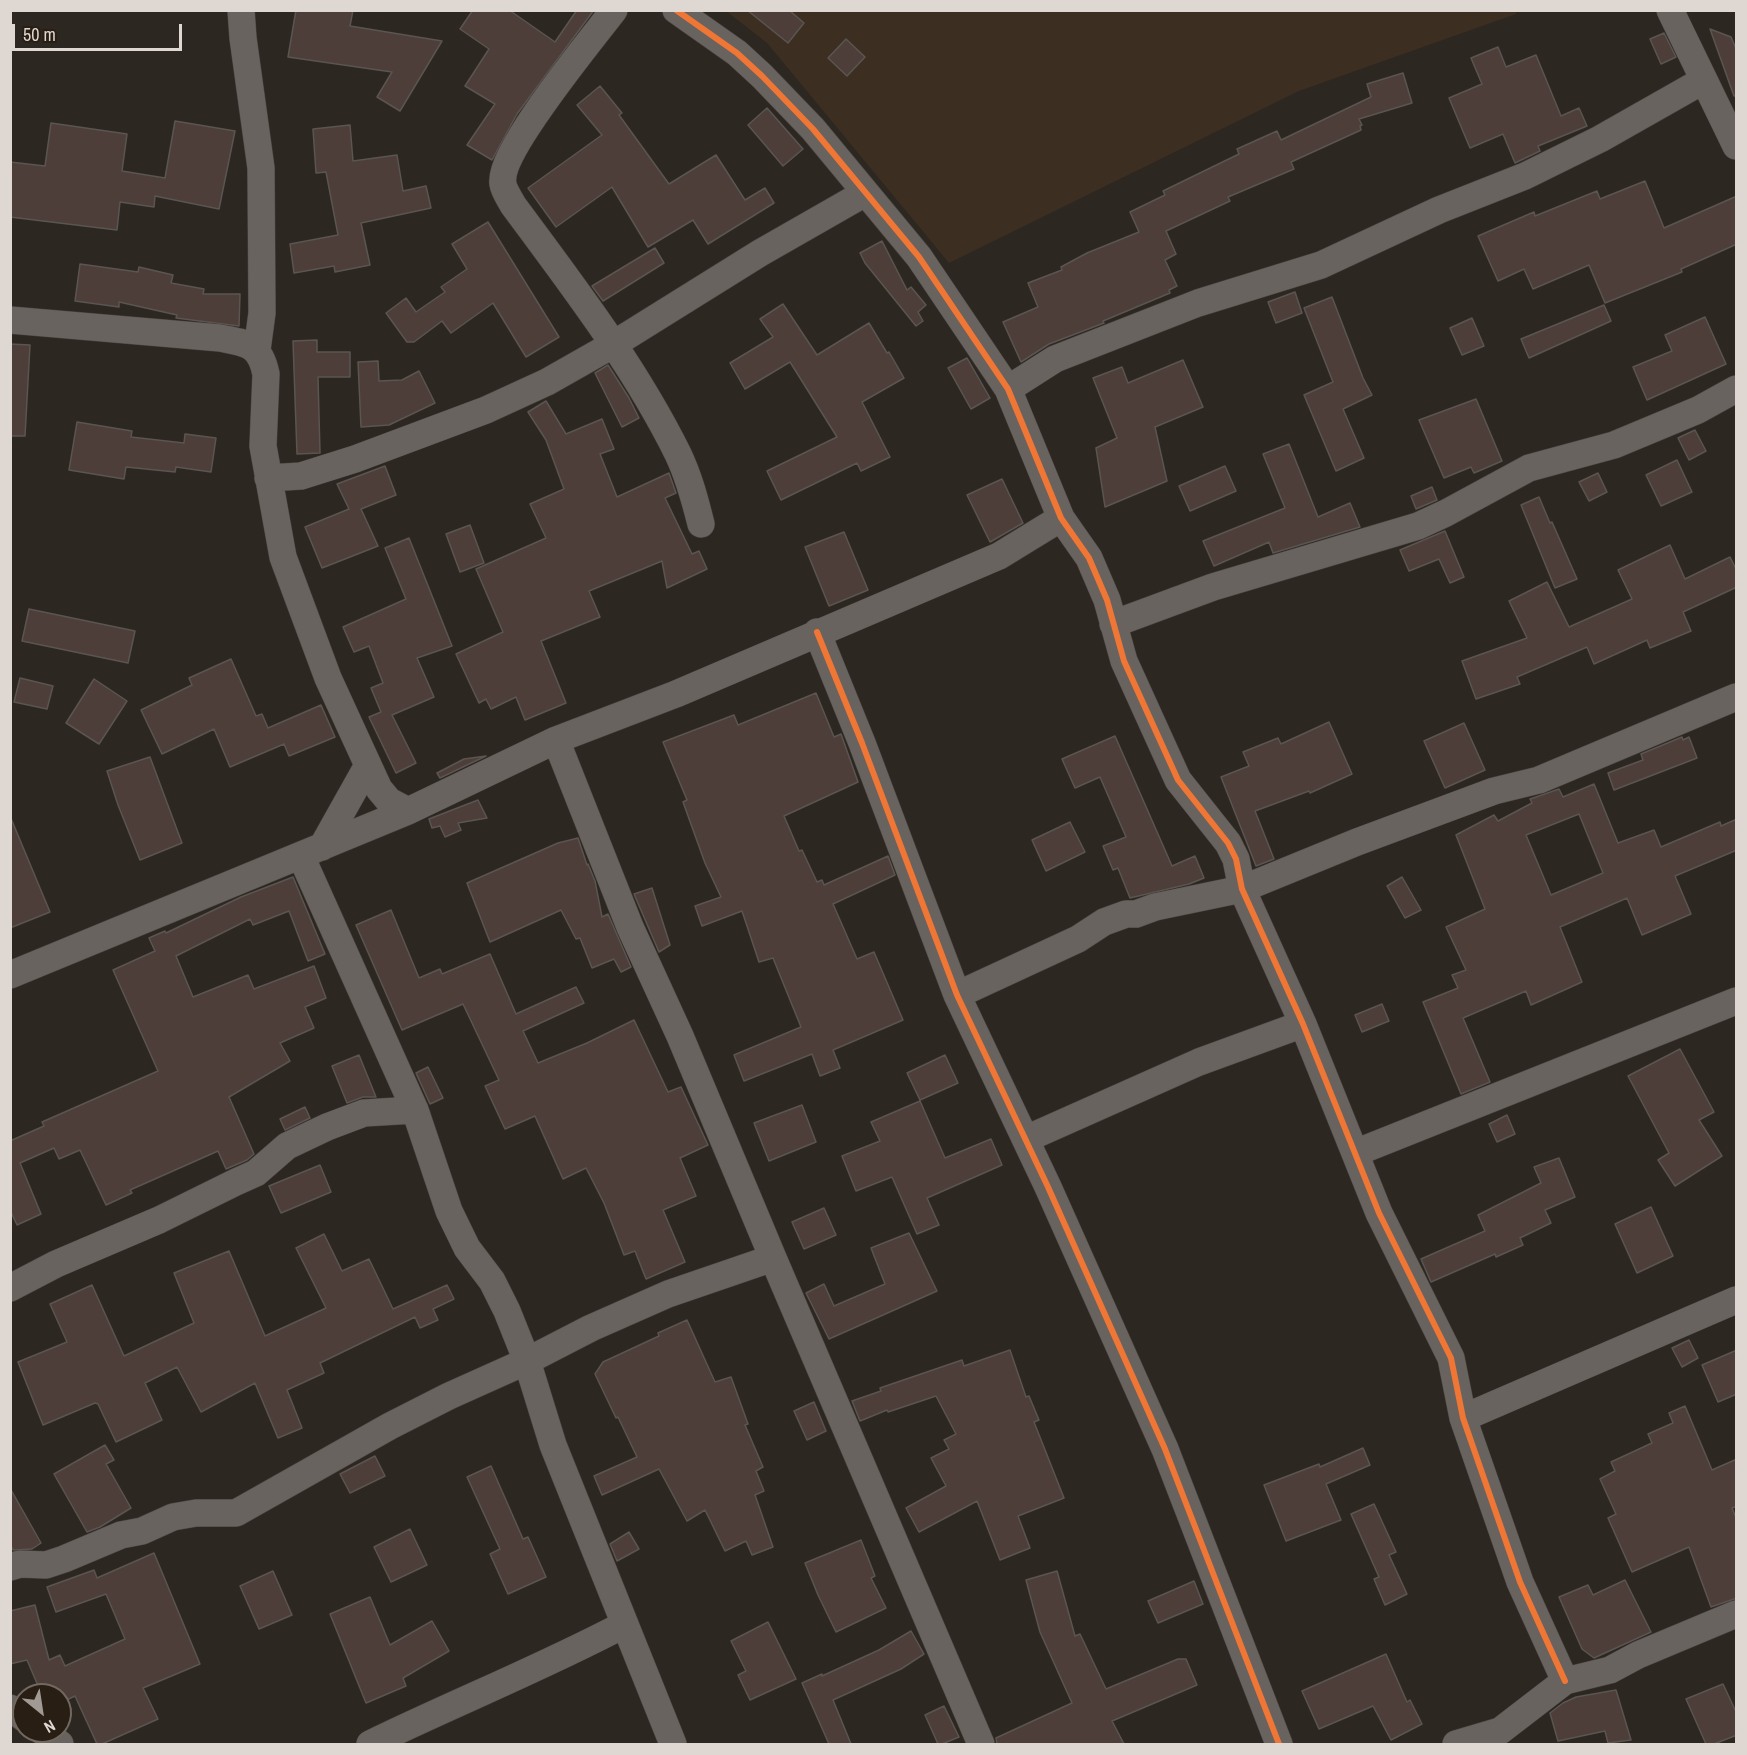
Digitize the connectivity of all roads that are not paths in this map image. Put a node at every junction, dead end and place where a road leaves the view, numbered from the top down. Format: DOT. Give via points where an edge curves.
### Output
graph roads {
  1 [pos="241,10"];
  2 [pos="614,10"];
  3 [pos="676,10"];
  4 [pos="1670,10"];
  5 [pos="1704,80"];
  6 [pos="1737,146"];
  7 [pos="865,193"];
  8 [pos="10,320"];
  9 [pos="614,344"];
  10 [pos="257,350"];
  11 [pos="1008,389"];
  12 [pos="1737,389"];
  13 [pos="268,478"];
  14 [pos="1061,518"];
  15 [pos="701,524"];
  16 [pos="1113,624"];
  17 [pos="817,632"];
  18 [pos="1737,697"];
  19 [pos="556,740"];
  20 [pos="368,765"];
  21 [pos="408,811"];
  22 [pos="312,852"];
  23 [pos="1242,889"];
  24 [pos="10,975"];
  25 [pos="957,995"];
  26 [pos="1737,1001"];
  27 [pos="1303,1024"];
  28 [pos="415,1110"];
  29 [pos="1026,1139"];
  30 [pos="1355,1153"];
  31 [pos="773,1258"];
  32 [pos="10,1288"];
  33 [pos="1737,1300"];
  34 [pos="527,1361"];
  35 [pos="1463,1419"];
  36 [pos="10,1567"];
  37 [pos="1736,1615"];
  38 [pos="625,1624"];
  39 [pos="1564,1681"];
  40 [pos="1502,1738"];
  41 [pos="370,1744"];
  42 [pos="672,1744"];
  43 [pos="981,1744"];
  44 [pos="1279,1744"];
  45 [pos="1456,1744"];
  1 -- 10 [label="street" via="261,168 262,313"];
  2 -- 9 [label="street" via="546,98 507,160 502,184 513,205"];
  3 -- 7 [label="street" via="737,53 762,76 813,129"];
  4 -- 5 [label="street"];
  5 -- 6 [label="street"];
  5 -- 11 [label="street" via="1525,176 1439,210 1321,265 1198,303 1056,359"];
  7 -- 9 [label="street"];
  7 -- 11 [label="street" via="919,257"];
  8 -- 10 [label="street" via="220,338 246,343"];
  9 -- 13 [label="street" via="486,410 344,463 301,476"];
  9 -- 15 [label="street" via="678,455"];
  10 -- 13 [label="street" via="266,374 263,446"];
  11 -- 14 [label="street"];
  12 -- 16 [label="street" via="1614,445 1529,468 1418,526 1213,587"];
  13 -- 20 [label="street" via="283,556 328,678"];
  14 -- 16 [label="street" via="1089,558"];
  14 -- 17 [label="street" via="999,556"];
  16 -- 23 [label="street" via="1124,661 1178,780 1228,843"];
  17 -- 19 [label="street" via="676,694"];
  17 -- 25 [label="street"];
  18 -- 23 [label="street" via="1539,780 1494,792 1357,842"];
  19 -- 21 [label="street"];
  19 -- 31 [label="street" via="630,927"];
  20 -- 21 [label="street" via="389,801"];
  20 -- 22 [label="street"];
  21 -- 22 [label="street"];
  22 -- 24 [label="street"];
  22 -- 28 [label="street"];
  23 -- 25 [label="street" via="1104,922 1078,939"];
  23 -- 27 [label="street"];
  25 -- 29 [label="street"];
  26 -- 30 [label="street"];
  27 -- 29 [label="street" via="1199,1062"];
  27 -- 30 [label="street"];
  28 -- 32 [label="street" via="364,1113 327,1127 287,1146 256,1173"];
  28 -- 34 [label="street" via="449,1211 467,1248 492,1281"];
  29 -- 44 [label="street" via="1166,1449"];
  30 -- 35 [label="street" via="1379,1213 1451,1358"];
  31 -- 34 [label="street" via="668,1294"];
  31 -- 43 [label="street"];
  33 -- 35 [label="street"];
  34 -- 36 [label="street" via="390,1426 236,1513 173,1517 46,1565"];
  34 -- 38 [label="street" via="553,1445"];
  35 -- 39 [label="street" via="1520,1582"];
  37 -- 39 [label="street" via="1610,1670"];
  38 -- 41 [label="street"];
  38 -- 42 [label="street"];
  39 -- 40 [label="street"];
  40 -- 45 [label="street"];
}
